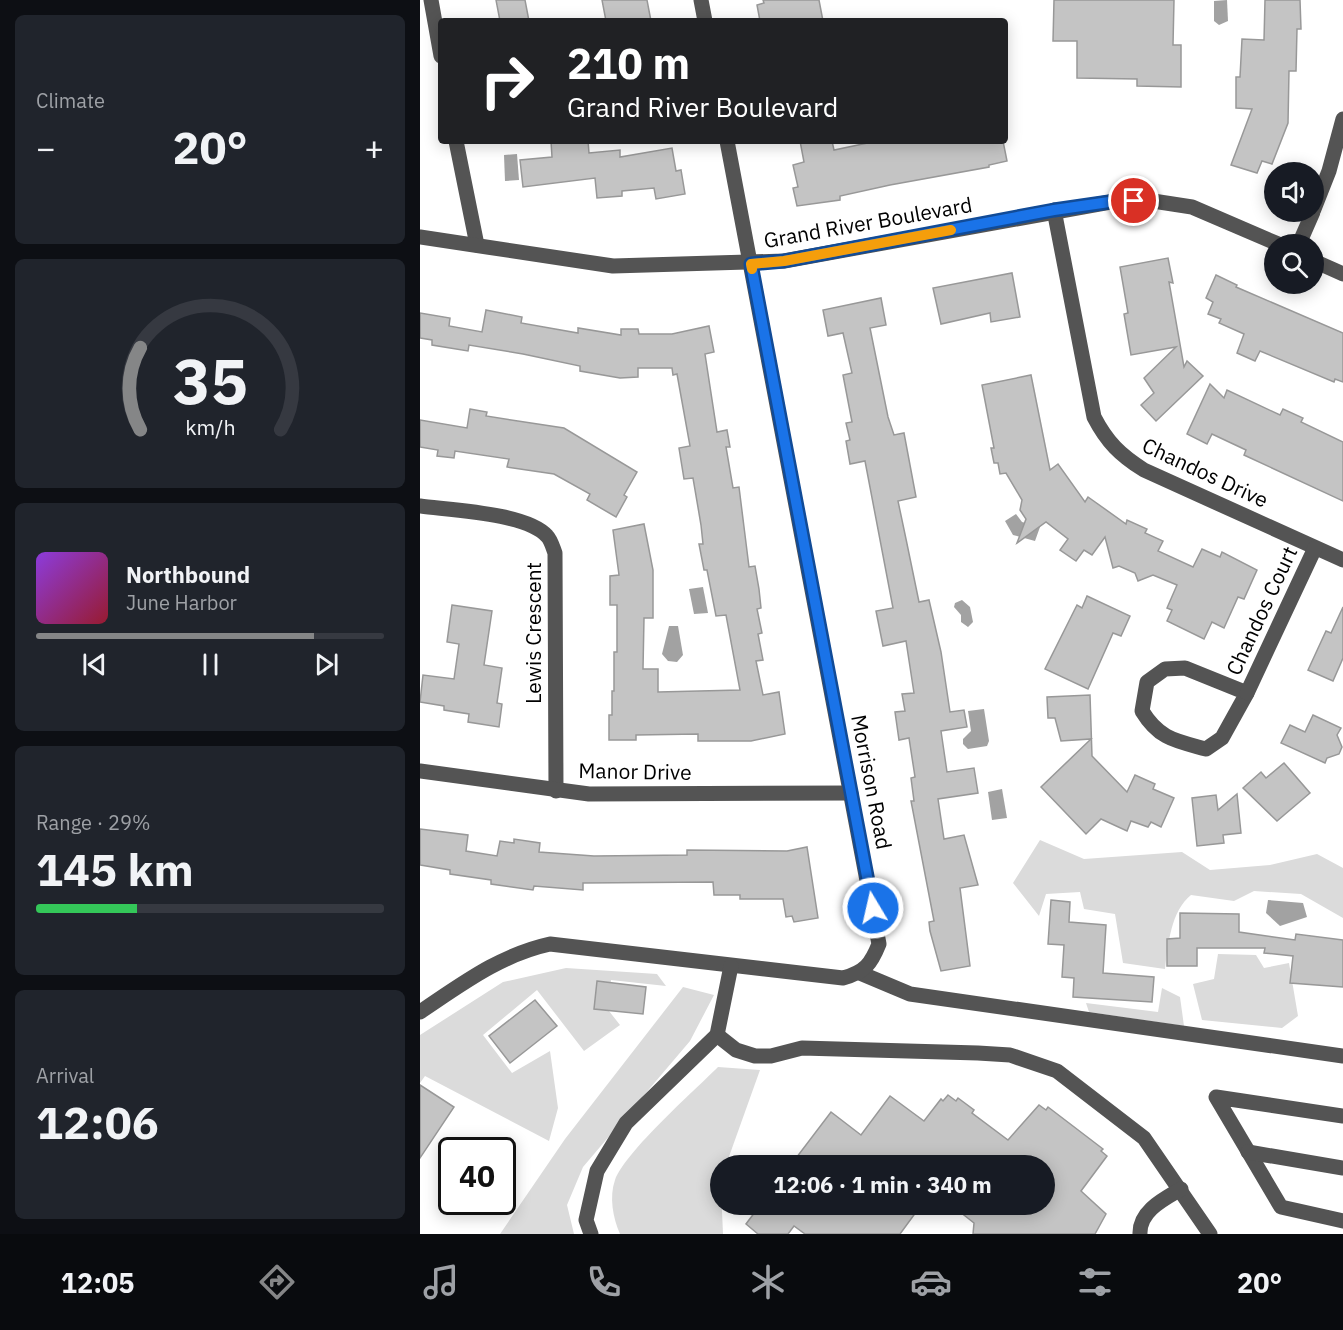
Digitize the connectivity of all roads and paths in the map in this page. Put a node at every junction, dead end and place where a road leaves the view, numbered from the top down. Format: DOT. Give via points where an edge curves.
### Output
graph roads {
  1 [pos="431,0"];
  2 [pos="700,0"];
  3 [pos="704,18"];
  4 [pos="438,39"];
  5 [pos="1343,119"];
  6 [pos="457,144"];
  7 [pos="728,144"];
  8 [pos="1324,183"];
  9 [pos="1054,210"];
  10 [pos="420,237"];
  11 [pos="1264,238"];
  12 [pos="477,245"];
  13 [pos="751,264"];
  14 [pos="1324,265"];
  15 [pos="1343,274"];
  16 [pos="420,506"];
  17 [pos="1315,548"];
  18 [pos="1343,560"];
  19 [pos="1246,693"];
  20 [pos="420,771"];
  21 [pos="555,791"];
  22 [pos="851,793"];
  23 [pos="730,966"];
  24 [pos="860,973"];
  25 [pos="420,1012"];
  26 [pos="717,1035"];
  27 [pos="1343,1056"];
  28 [pos="1343,1116"];
  29 [pos="1248,1152"];
  30 [pos="1343,1168"];
  31 [pos="1181,1189"];
  32 [pos="1343,1221"];
  33 [pos="591,1234"];
  34 [pos="1140,1234"];
  35 [pos="1210,1234"];
  1 -- 4 [label="street"];
  2 -- 3 [label="street"];
  5 -- 8 [label="street"];
  6 -- 12 [label="street"];
  7 -- 13 [label="street, Morrison Road"];
  9 -- 11 [label="street, Grand River Boulevard" via="1116,201 1153,201 1192,207"];
  9 -- 13 [label="street, Grand River Boulevard"];
  9 -- 17 [label="street, Chandos Drive" via="1094,417 1105,438 1121,456 1144,470"];
  10 -- 12 [label="street, Grand River Boulevard"];
  12 -- 13 [label="street, Grand River Boulevard" via="613,266 714,261"];
  13 -- 22 [label="street, Morrison Road"];
  14 -- 15 [label="street"];
  16 -- 21 [label="street, Lewis Crescent" via="531,525 547,536 555,553"];
  17 -- 18 [label="street, Chandos Drive"];
  17 -- 19 [label="street, Chandos Court"];
  19 -- 19 [label="street, Chandos Court" via="1185,668 1165,669 1147,682 1142,711 1153,729 1175,741 1206,749 1222,738"];
  20 -- 21 [label="street, Manor Drive"];
  21 -- 22 [label="street, Manor Drive" via="589,795"];
  22 -- 24 [label="street, Morrison Road" via="879,944 872,963"];
  23 -- 24 [label="street" via="843,978"];
  23 -- 25 [label="street" via="550,944 526,949 493,964"];
  23 -- 26 [label="street"];
  24 -- 27 [label="street" via="910,994"];
  26 -- 31 [label="street" via="736,1050 755,1056 802,1048 1010,1055 1057,1071 1144,1138"];
  26 -- 33 [label="street" via="626,1123 597,1171 586,1220"];
  28 -- 29 [label="street" via="1216,1097"];
  29 -- 30 [label="street"];
  29 -- 32 [label="street" via="1281,1207"];
  31 -- 34 [label="street" via="1155,1205 1139,1225"];
  31 -- 35 [label="street"];
}
